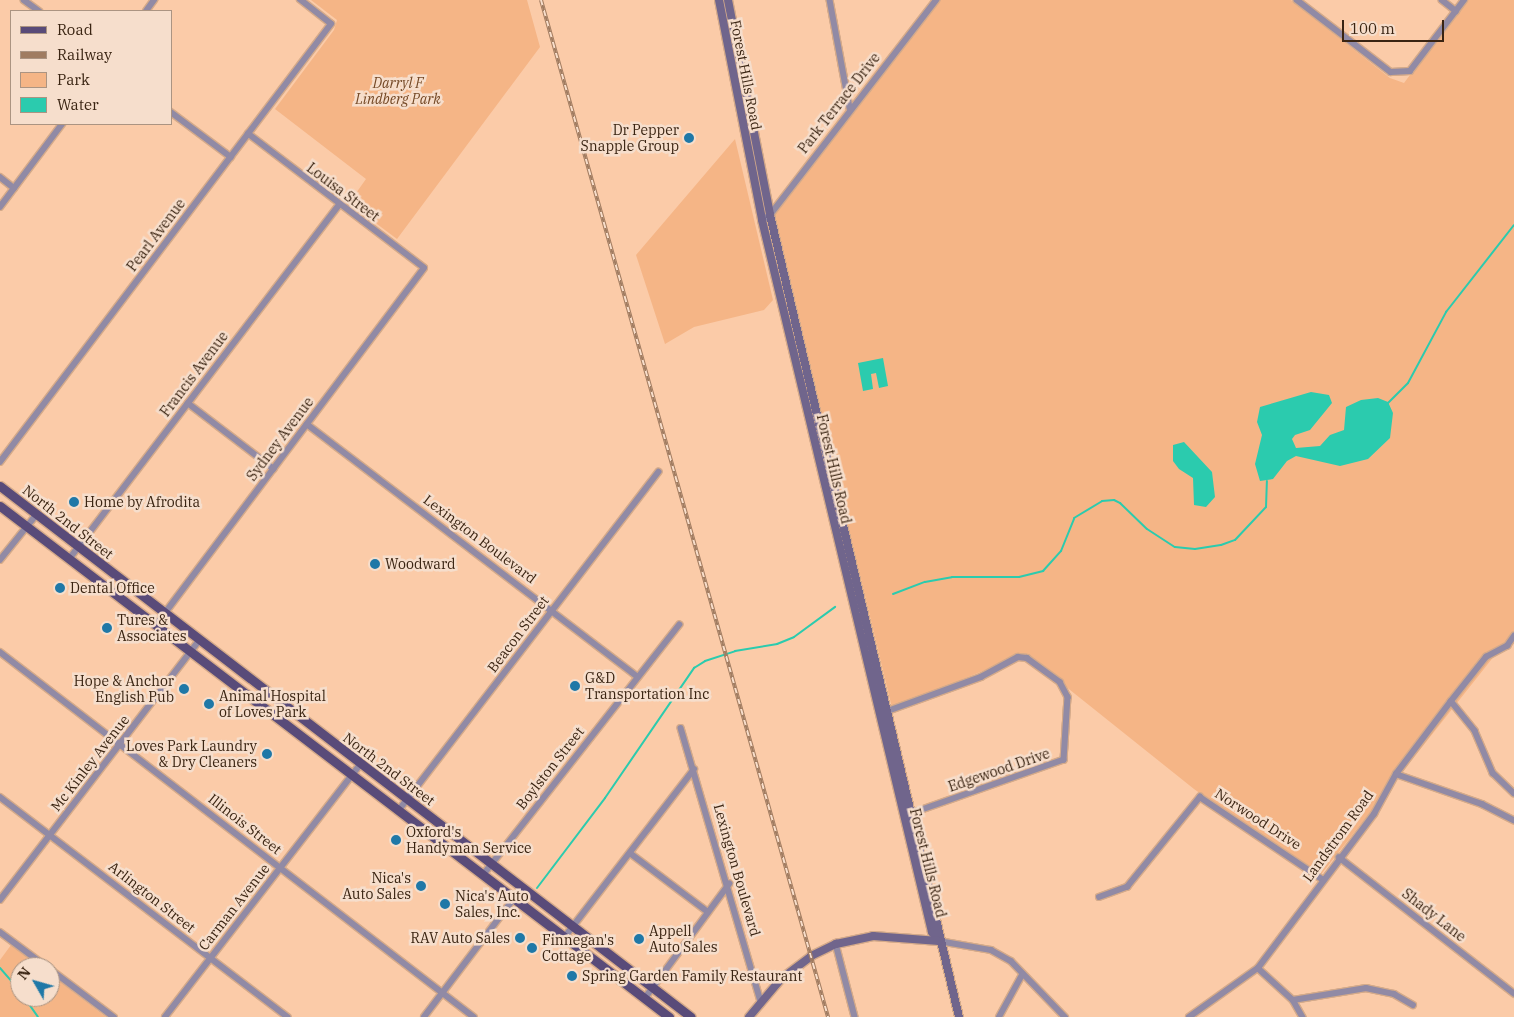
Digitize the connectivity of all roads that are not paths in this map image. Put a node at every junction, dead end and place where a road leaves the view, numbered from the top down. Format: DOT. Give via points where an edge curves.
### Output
graph roads {
  1 [pos="24,0"];
  2 [pos="300,0"];
  3 [pos="719,0"];
  4 [pos="728,0"];
  5 [pos="830,0"];
  6 [pos="936,0"];
  7 [pos="1297,0"];
  8 [pos="1442,0"];
  9 [pos="1464,0"];
  10 [pos="38,10"];
  11 [pos="1456,11"];
  12 [pos="746,89"];
  13 [pos="737,93"];
  14 [pos="850,108"];
  15 [pos="172,113"];
  16 [pos="61,125"];
  17 [pos="248,134"];
  18 [pos="231,157"];
  19 [pos="0,177"];
  20 [pos="14,188"];
  21 [pos="339,205"];
  22 [pos="0,207"];
  23 [pos="770,215"];
  24 [pos="762,220"];
  25 [pos="424,268"];
  26 [pos="804,355"];
  27 [pos="795,358"];
  28 [pos="188,403"];
  29 [pos="816,404"];
  30 [pos="807,406"];
  31 [pos="307,424"];
  32 [pos="0,462"];
  33 [pos="274,469"];
  34 [pos="658,472"];
  35 [pos="0,486"];
  36 [pos="0,506"];
  37 [pos="36,514"];
  38 [pos="26,527"];
  39 [pos="78,547"];
  40 [pos="70,558"];
  41 [pos="0,560"];
  42 [pos="552,610"];
  43 [pos="163,614"];
  44 [pos="156,625"];
  45 [pos="679,625"];
  46 [pos="1514,636"];
  47 [pos="199,642"];
  48 [pos="191,651"];
  49 [pos="0,652"];
  50 [pos="637,676"];
  51 [pos="1451,701"];
  52 [pos="888,710"];
  53 [pos="879,714"];
  54 [pos="681,728"];
  55 [pos="121,744"];
  56 [pos="360,765"];
  57 [pos="694,769"];
  58 [pos="352,774"];
  59 [pos="1396,774"];
  60 [pos="1514,793"];
  61 [pos="0,797"];
  62 [pos="407,800"];
  63 [pos="399,810"];
  64 [pos="912,813"];
  65 [pos="903,816"];
  66 [pos="1514,820"];
  67 [pos="50,834"];
  68 [pos="630,853"];
  69 [pos="1339,857"];
  70 [pos="491,864"];
  71 [pos="281,867"];
  72 [pos="483,875"];
  73 [pos="1322,879"];
  74 [pos="729,884"];
  75 [pos="522,888"];
  76 [pos="1099,897"];
  77 [pos="514,899"];
  78 [pos="0,900"];
  79 [pos="707,911"];
  80 [pos="573,926"];
  81 [pos="0,932"];
  82 [pos="564,938"];
  83 [pos="939,941"];
  84 [pos="836,944"];
  85 [pos="33,957"];
  86 [pos="210,958"];
  87 [pos="1258,968"];
  88 [pos="1022,975"];
  89 [pos="60,977"];
  90 [pos="949,978"];
  91 [pos="651,987"];
  92 [pos="442,993"];
  93 [pos="1514,993"];
  94 [pos="645,998"];
  95 [pos="1293,1000"];
  96 [pos="761,1002"];
  97 [pos="1413,1005"];
  98 [pos="114,1017"];
  99 [pos="165,1017"];
  100 [pos="288,1017"];
  101 [pos="424,1017"];
  102 [pos="474,1017"];
  103 [pos="669,1017"];
  104 [pos="691,1017"];
  105 [pos="749,1017"];
  106 [pos="855,1017"];
  107 [pos="954,1017"];
  108 [pos="959,1017"];
  109 [pos="999,1017"];
  110 [pos="1065,1017"];
  111 [pos="1191,1017"];
  112 [pos="1303,1017"];
  1 -- 10 [label="street"];
  2 -- 17 [label="street, Pearl Avenue" via="331,24"];
  3 -- 13 [label="street, Forest Hills Road"];
  4 -- 12 [label="street, Forest Hills Road"];
  5 -- 14 [label="street"];
  6 -- 14 [label="street, Park Terrace Drive"];
  7 -- 11 [label="street" via="1391,72 1410,71"];
  8 -- 11 [label="street"];
  9 -- 11 [label="street"];
  12 -- 13 [label="street"];
  12 -- 23 [label="street, Forest Hills Road"];
  13 -- 24 [label="street, Forest Hills Road"];
  14 -- 23 [label="street, Park Terrace Drive"];
  15 -- 18 [label="street"];
  16 -- 20 [label="street"];
  17 -- 18 [label="street, Pearl Avenue"];
  17 -- 21 [label="street, Louisa Street"];
  18 -- 32 [label="street, Pearl Avenue"];
  19 -- 20 [label="street"];
  20 -- 22 [label="street"];
  21 -- 25 [label="street, Louisa Street"];
  21 -- 28 [label="street, Francis Avenue"];
  23 -- 24 [label="street, Park Terrace Drive"];
  23 -- 26 [label="street, Forest Hills Road"];
  24 -- 27 [label="street, Forest Hills Road"];
  25 -- 31 [label="street, Sydney Avenue"];
  26 -- 27 [label="street"];
  26 -- 29 [label="street, Forest Hills Road"];
  27 -- 30 [label="street, Forest Hills Road"];
  28 -- 33 [label="street"];
  28 -- 39 [label="street, Francis Avenue"];
  29 -- 30 [label="street"];
  29 -- 52 [label="street, Forest Hills Road"];
  30 -- 53 [label="street, Forest Hills Road"];
  31 -- 33 [label="street, Sydney Avenue"];
  31 -- 42 [label="street, Lexington Boulevard"];
  33 -- 43 [label="street, Sydney Avenue"];
  34 -- 42 [label="street, Beacon Street"];
  35 -- 37 [label="main road, North 2nd Street"];
  36 -- 38 [label="main road, North 2nd Street"];
  37 -- 38 [label="street"];
  37 -- 39 [label="main road, North 2nd Street"];
  38 -- 40 [label="main road, North 2nd Street"];
  38 -- 41 [label="street"];
  39 -- 40 [label="street, Francis Avenue"];
  39 -- 43 [label="main road, North 2nd Street"];
  40 -- 44 [label="main road, North 2nd Street"];
  42 -- 50 [label="street, Lexington Boulevard"];
  42 -- 62 [label="street, Beacon Street"];
  43 -- 44 [label="street, Sydney Avenue"];
  43 -- 47 [label="main road, North 2nd Street"];
  44 -- 48 [label="main road, North 2nd Street"];
  45 -- 50 [label="street, Boylston Street"];
  46 -- 51 [label="street, Landstrom Road" via="1507,646 1486,657"];
  47 -- 48 [label="street, Mc Kinley Avenue"];
  47 -- 56 [label="main road, North 2nd Street"];
  48 -- 55 [label="street, Mc Kinley Avenue"];
  48 -- 58 [label="main road, North 2nd Street"];
  49 -- 55 [label="street, Illinois Street"];
  50 -- 70 [label="street, Boylston Street"];
  51 -- 59 [label="street, Landstrom Road"];
  51 -- 60 [label="street" via="1476,731 1493,773"];
  52 -- 53 [label="street, Edgewood Drive"];
  52 -- 64 [label="street, Forest Hills Road"];
  52 -- 64 [label="street, Edgewood Drive" via="981,677 1018,657 1027,658 1060,682 1068,697 1064,760"];
  53 -- 65 [label="street, Forest Hills Road"];
  54 -- 57 [label="street, Lexington Boulevard"];
  55 -- 67 [label="street, Mc Kinley Avenue"];
  55 -- 71 [label="street, Illinois Street"];
  56 -- 58 [label="street, Carman Avenue"];
  56 -- 62 [label="main road, North 2nd Street"];
  57 -- 68 [label="street"];
  57 -- 74 [label="street, Lexington Boulevard"];
  58 -- 63 [label="main road, North 2nd Street"];
  58 -- 71 [label="street, Carman Avenue"];
  59 -- 66 [label="street" via="1482,804"];
  59 -- 69 [label="street, Landstrom Road" via="1374,814"];
  61 -- 67 [label="street, Arlington Street"];
  62 -- 63 [label="street, Beacon Street"];
  62 -- 70 [label="main road, North 2nd Street"];
  63 -- 72 [label="main road, North 2nd Street"];
  64 -- 65 [label="street, Edgewood Drive"];
  64 -- 83 [label="street, Forest Hills Road" via="940,925"];
  65 -- 83 [label="street, Forest Hills Road" via="932,932"];
  67 -- 78 [label="street, Mc Kinley Avenue"];
  67 -- 86 [label="street, Arlington Street"];
  68 -- 79 [label="street"];
  68 -- 80 [label="street"];
  69 -- 73 [label="street, Landstrom Road"];
  69 -- 93 [label="street, Shady Lane"];
  70 -- 72 [label="street, Boylston Street"];
  70 -- 75 [label="main road, North 2nd Street"];
  71 -- 86 [label="street, Carman Avenue"];
  71 -- 92 [label="street, Illinois Street"];
  72 -- 77 [label="main road, North 2nd Street"];
  73 -- 76 [label="street, Norwood Drive" via="1200,797 1127,887"];
  73 -- 87 [label="street, Landstrom Road"];
  74 -- 79 [label="street"];
  74 -- 96 [label="street, Lexington Boulevard"];
  75 -- 77 [label="street"];
  75 -- 80 [label="main road, North 2nd Street"];
  77 -- 82 [label="main road, North 2nd Street"];
  77 -- 92 [label="street"];
  79 -- 91 [label="street"];
  80 -- 82 [label="street"];
  80 -- 91 [label="main road, North 2nd Street"];
  81 -- 85 [label="street"];
  82 -- 94 [label="main road, North 2nd Street"];
  83 -- 84 [label="street" via="873,936"];
  83 -- 88 [label="street" via="991,950 1011,961"];
  83 -- 90 [label="street, Forest Hills Road"];
  84 -- 96 [label="street" via="802,961"];
  84 -- 106 [label="street"];
  86 -- 99 [label="street, Carman Avenue"];
  86 -- 100 [label="street, Arlington Street"];
  87 -- 95 [label="street"];
  87 -- 111 [label="street, Landstrom Road"];
  88 -- 109 [label="street"];
  88 -- 110 [label="street"];
  89 -- 98 [label="street"];
  90 -- 107 [label="street, Forest Hills Road"];
  90 -- 108 [label="street, Forest Hills Road"];
  91 -- 94 [label="street"];
  91 -- 104 [label="main road, North 2nd Street"];
  92 -- 101 [label="street"];
  92 -- 102 [label="street, Illinois Street"];
  94 -- 103 [label="main road, North 2nd Street"];
  95 -- 97 [label="street" via="1366,988 1394,994"];
  95 -- 112 [label="street"];
  96 -- 105 [label="street"];
}
